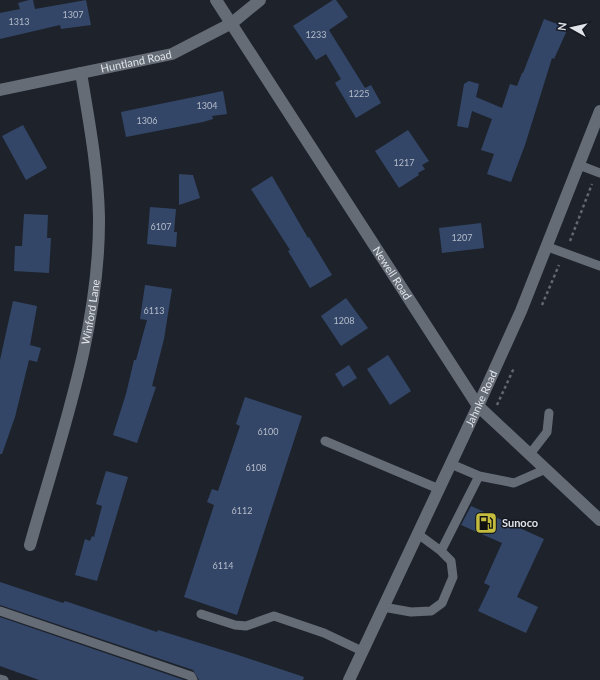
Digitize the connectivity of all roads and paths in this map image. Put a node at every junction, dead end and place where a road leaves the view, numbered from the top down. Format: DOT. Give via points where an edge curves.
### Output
graph roads {
  1 [pos="216,0"];
  2 [pos="260,0"];
  3 [pos="232,23"];
  4 [pos="81,73"];
  5 [pos="0,90"];
  6 [pos="600,110"];
  7 [pos="579,165"];
  8 [pos="598,173"];
  9 [pos="548,247"];
  10 [pos="564,253"];
  11 [pos="600,266"];
  12 [pos="539,311"];
  13 [pos="517,361"];
  14 [pos="478,406"];
  15 [pos="549,413"];
  16 [pos="492,418"];
  17 [pos="325,441"];
  18 [pos="530,454"];
  19 [pos="451,464"];
  20 [pos="546,469"];
  21 [pos="479,476"];
  22 [pos="439,489"];
  23 [pos="600,520"];
  24 [pos="418,534"];
  25 [pos="30,545"];
  26 [pos="441,551"];
  27 [pos="383,607"];
  28 [pos="0,611"];
  29 [pos="201,614"];
  30 [pos="362,651"];
  31 [pos="0,679"];
  32 [pos="4,680"];
  33 [pos="193,680"];
  34 [pos="348,680"];
  1 -- 3 [label="street, Newell Road"];
  2 -- 3 [label="street, Huntland Road"];
  3 -- 4 [label="street, Huntland Road" via="172,54"];
  3 -- 14 [label="street, Newell Road"];
  4 -- 5 [label="street, Huntland Road"];
  4 -- 25 [label="street, Winford Lane" via="95,161 99,218 91,318 81,363"];
  6 -- 7 [label="street, Jahnke Road"];
  7 -- 8 [label="lane"];
  7 -- 9 [label="street, Jahnke Road"];
  8 -- 10 [label="path"];
  9 -- 10 [label="lane"];
  9 -- 14 [label="street, Jahnke Road"];
  10 -- 11 [label="lane"];
  10 -- 12 [label="path"];
  13 -- 16 [label="path"];
  14 -- 16 [label="street, Newell Road"];
  14 -- 19 [label="street, Jahnke Road"];
  15 -- 18 [label="lane" via="547,432"];
  16 -- 18 [label="street, Newell Road"];
  17 -- 22 [label="lane"];
  18 -- 20 [label="street, Newell Road"];
  19 -- 21 [label="lane"];
  19 -- 22 [label="street, Jahnke Road"];
  20 -- 21 [label="lane" via="514,483"];
  20 -- 23 [label="street, Newell Road"];
  21 -- 26 [label="lane"];
  22 -- 24 [label="street, Jahnke Road"];
  24 -- 26 [label="lane"];
  24 -- 27 [label="street, Jahnke Road"];
  26 -- 27 [label="lane" via="451,561 454,577 442,603 431,611 411,612"];
  27 -- 30 [label="street, Jahnke Road"];
  28 -- 33 [label="lane" via="190,676"];
  29 -- 30 [label="lane" via="246,626 274,616 324,633"];
  30 -- 34 [label="street, Jahnke Road"];
  31 -- 32 [label="lane"];
}
